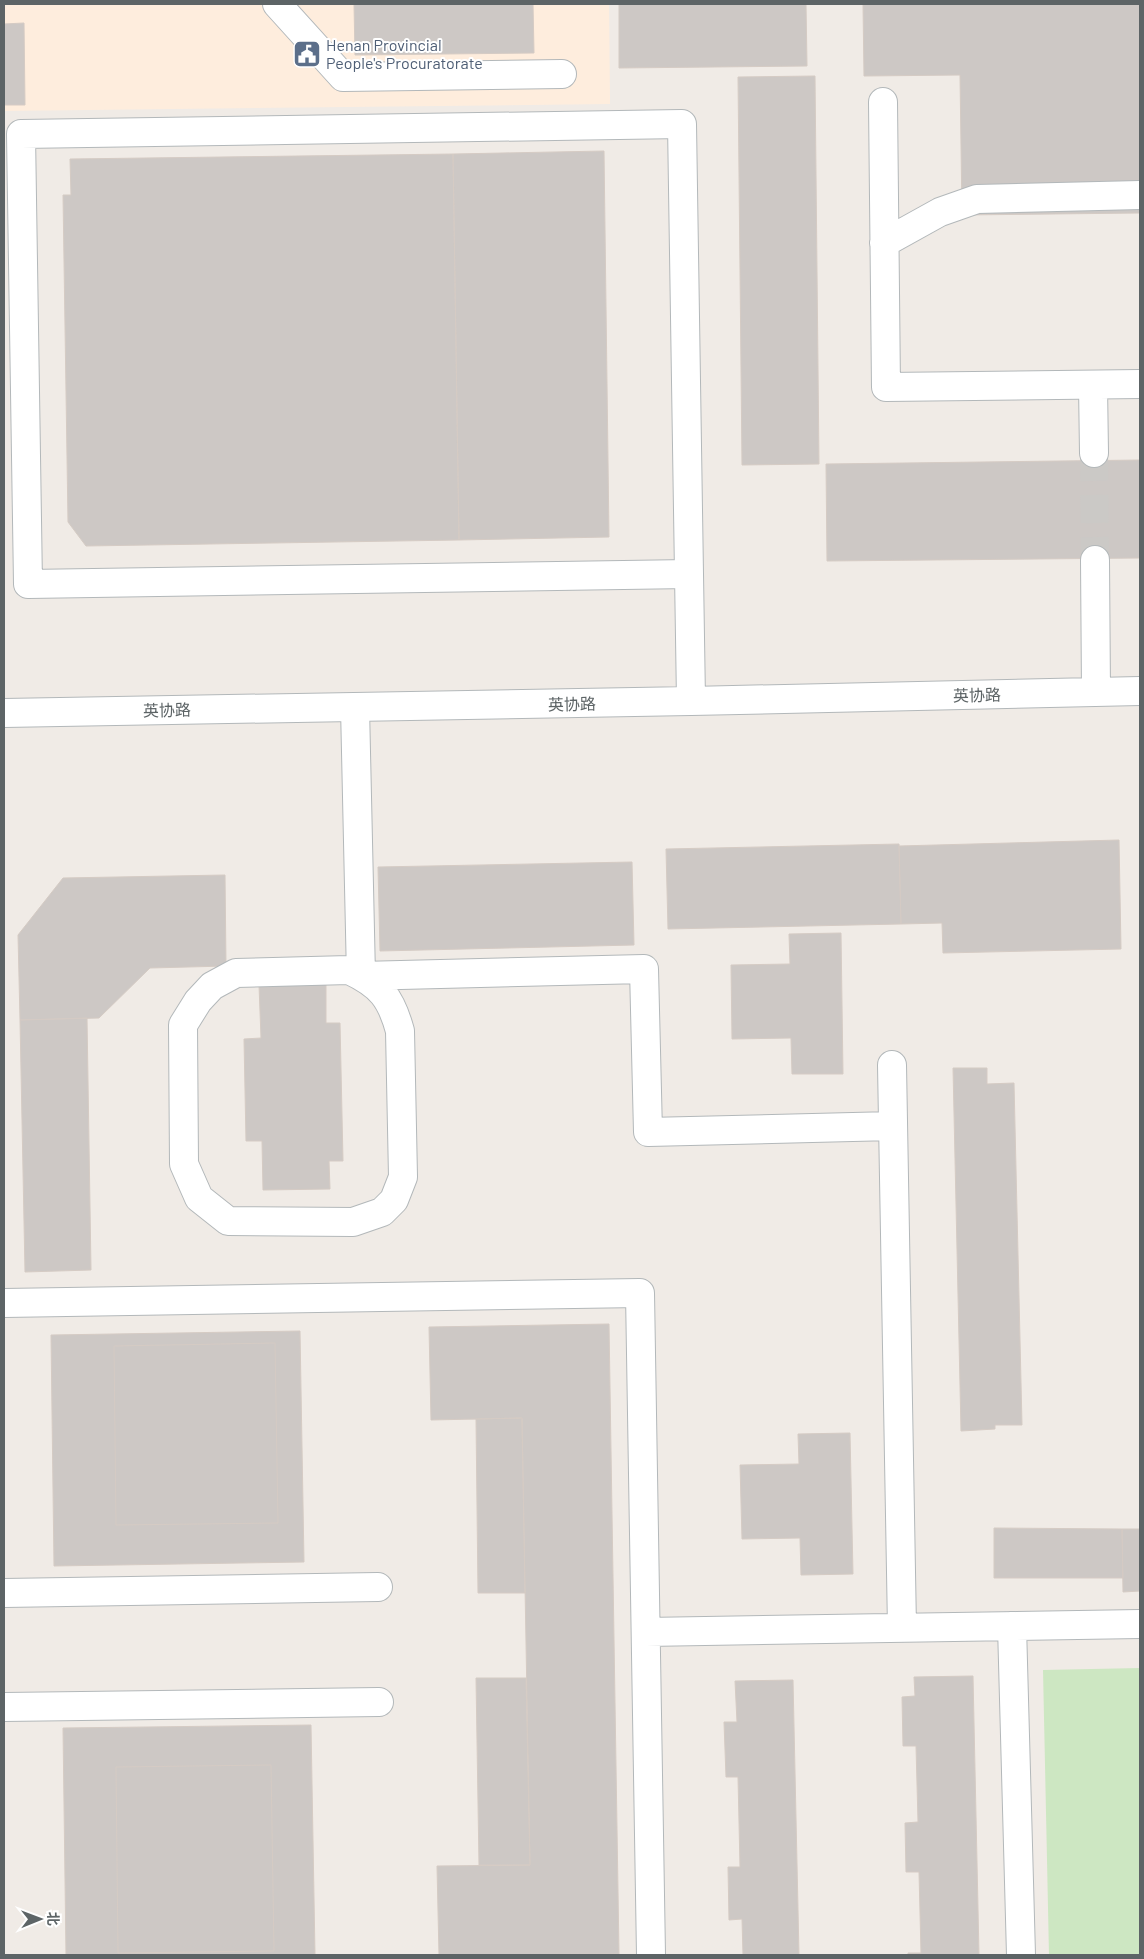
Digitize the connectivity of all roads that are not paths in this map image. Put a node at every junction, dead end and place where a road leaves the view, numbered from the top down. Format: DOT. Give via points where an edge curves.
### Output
graph roads {
  1 [pos="277,4"];
  2 [pos="562,74"];
  3 [pos="883,102"];
  4 [pos="12,134"];
  5 [pos="1140,195"];
  6 [pos="884,243"];
  7 [pos="1140,384"];
  8 [pos="1093,385"];
  9 [pos="1094,453"];
  10 [pos="1095,560"];
  11 [pos="688,574"];
  12 [pos="1140,691"];
  13 [pos="1096,692"];
  14 [pos="691,702"];
  15 [pos="355,707"];
  16 [pos="4,713"];
  17 [pos="361,976"];
  18 [pos="892,1065"];
  19 [pos="893,1126"];
  20 [pos="4,1302"];
  21 [pos="378,1587"];
  22 [pos="4,1593"];
  23 [pos="1140,1624"];
  24 [pos="1012,1626"];
  25 [pos="902,1628"];
  26 [pos="646,1632"];
  27 [pos="380,1702"];
  28 [pos="4,1707"];
  29 [pos="651,1955"];
  30 [pos="1021,1955"];
  1 -- 2 [label="street" via="343,77"];
  3 -- 6 [label="street"];
  4 -- 11 [label="street" via="28,584"];
  4 -- 11 [label="street" via="682,124"];
  5 -- 6 [label="street" via="977,199 940,212"];
  6 -- 8 [label="street" via="886,387"];
  7 -- 8 [label="street"];
  8 -- 9 [label="street"];
  10 -- 13 [label="street"];
  11 -- 14 [label="street"];
  12 -- 13 [label="street, 英协路"];
  13 -- 14 [label="street, 英协路"];
  14 -- 15 [label="street, 英协路"];
  15 -- 16 [label="street, 英协路"];
  15 -- 17 [label="street"];
  17 -- 17 [label="street" via="383,992 394,1009 400,1031 403,1177 394,1200 382,1212 353,1222 228,1221 200,1198 184,1164 183,1025 212,986 236,973 349,970"];
  17 -- 19 [label="street" via="644,969 648,1132"];
  18 -- 19 [label="street"];
  19 -- 25 [label="street"];
  20 -- 26 [label="street" via="640,1293"];
  21 -- 22 [label="street"];
  23 -- 24 [label="street"];
  24 -- 25 [label="street"];
  24 -- 30 [label="street"];
  25 -- 26 [label="street"];
  26 -- 29 [label="street"];
  27 -- 28 [label="street"];
}
